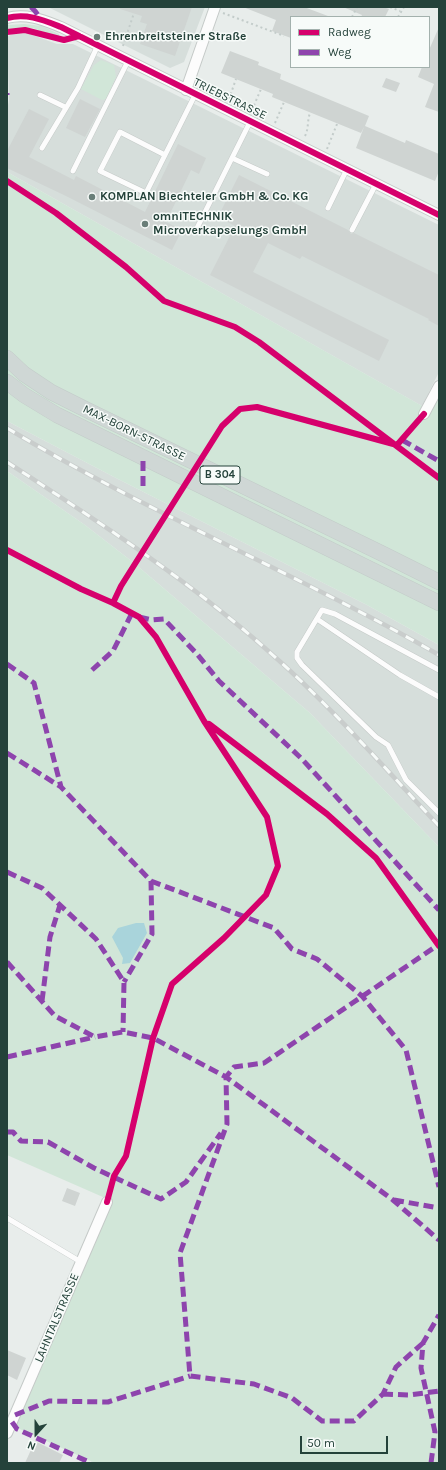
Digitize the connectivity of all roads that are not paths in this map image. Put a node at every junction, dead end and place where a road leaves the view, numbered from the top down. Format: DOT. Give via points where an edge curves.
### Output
graph roads {
  1 [pos="215,8"];
  2 [pos="7,18"];
  3 [pos="98,45"];
  4 [pos="124,59"];
  5 [pos="191,92"];
  6 [pos="40,95"];
  7 [pos="65,107"];
  8 [pos="249,121"];
  9 [pos="42,148"];
  10 [pos="165,155"];
  11 [pos="232,158"];
  12 [pos="347,169"];
  13 [pos="73,171"];
  14 [pos="267,174"];
  15 [pos="376,184"];
  16 [pos="328,208"];
  17 [pos="439,215"];
  18 [pos="196,230"];
  19 [pos="352,230"];
  20 [pos="7,358"];
  21 [pos="7,382"];
  22 [pos="439,386"];
  23 [pos="424,414"];
  24 [pos="439,582"];
  25 [pos="439,603"];
  26 [pos="317,619"];
  27 [pos="439,670"];
  28 [pos="439,696"];
  29 [pos="439,813"];
  30 [pos="107,1202"];
  31 [pos="7,1218"];
  32 [pos="81,1262"];
  33 [pos="8,1425"];
  1 -- 5 [label="street"];
  2 -- 3 [label="street, TRIEBSTRASSE" via="40,18"];
  3 -- 4 [label="street, TRIEBSTRASSE"];
  3 -- 7 [label="lane" via="78,88"];
  4 -- 5 [label="street, TRIEBSTRASSE"];
  4 -- 13 [label="lane"];
  5 -- 8 [label="street, TRIEBSTRASSE"];
  5 -- 10 [label="lane"];
  6 -- 7 [label="lane"];
  7 -- 9 [label="lane"];
  8 -- 11 [label="lane"];
  8 -- 12 [label="street, TRIEBSTRASSE"];
  10 -- 10 [label="lane" via="146,193 100,170 120,132"];
  11 -- 14 [label="lane"];
  11 -- 18 [label="lane"];
  12 -- 15 [label="street, TRIEBSTRASSE"];
  12 -- 16 [label="lane"];
  15 -- 17 [label="street, TRIEBSTRASSE"];
  15 -- 19 [label="lane"];
  20 -- 24 [label="main road, MAX-BORN-STRASSE / B 304" via="24,374 51,392"];
  21 -- 25 [label="main road, MAX-BORN-STRASSE / B 304" via="57,415"];
  22 -- 23 [label="street"];
  26 -- 27 [label="lane" via="322,610 335,614"];
  26 -- 28 [label="lane" via="400,675"];
  26 -- 29 [label="lane" via="296,652 297,658 376,737 388,745 406,780"];
  30 -- 32 [label="street, LAHNTALSTRASSE"];
  31 -- 32 [label="lane"];
  32 -- 33 [label="street, LAHNTALSTRASSE"];
}
